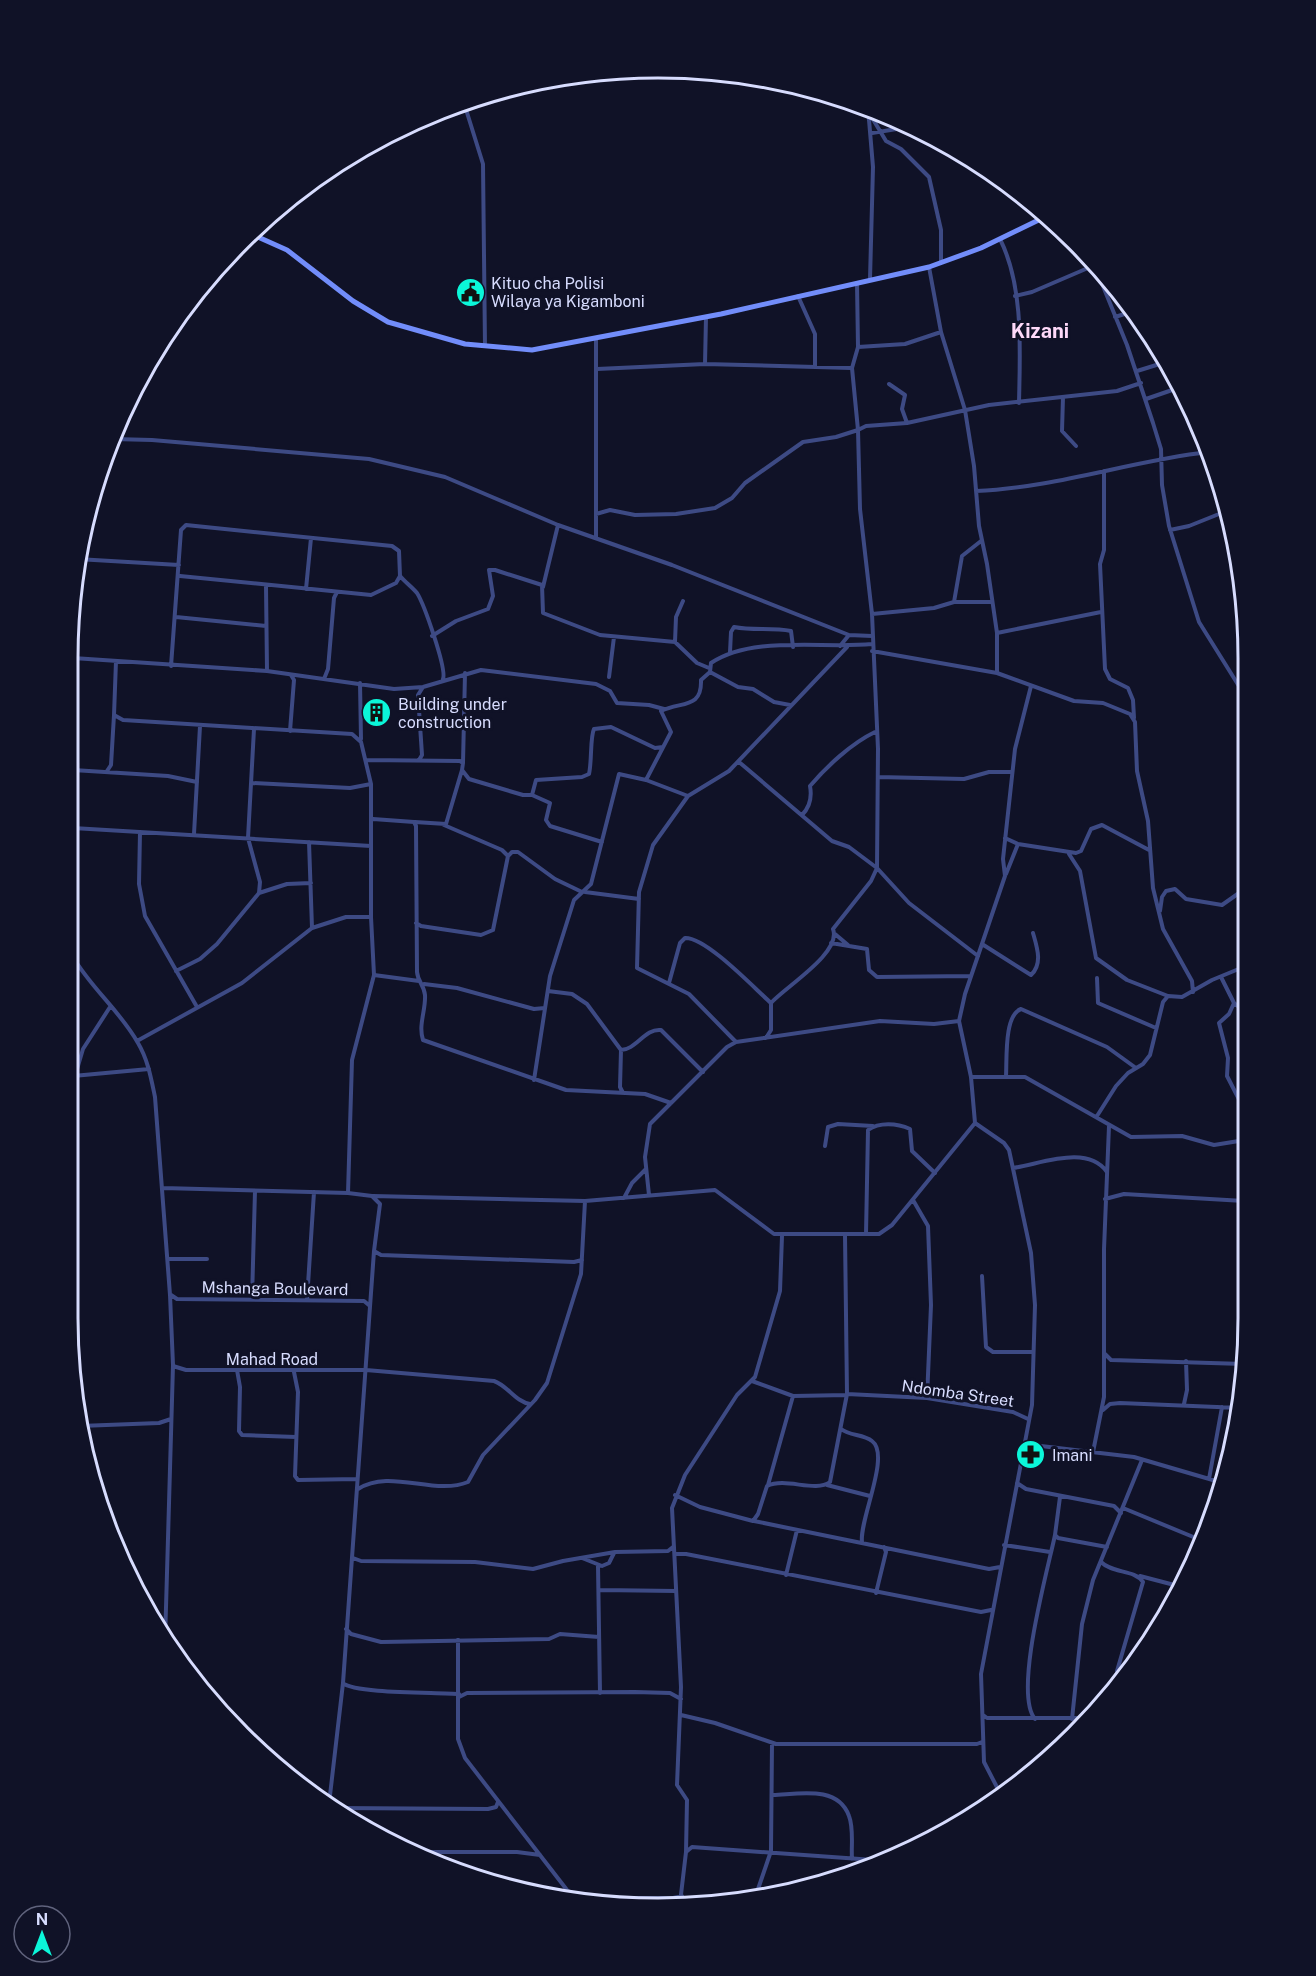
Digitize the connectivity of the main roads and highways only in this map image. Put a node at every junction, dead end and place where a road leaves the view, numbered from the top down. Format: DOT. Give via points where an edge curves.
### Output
graph roads {
  1 [pos="1039,221"];
  2 [pos="259,238"];
  1 -- 2 [label="main road" via="929,267 706,317 532,350 485,346 388,322 353,301 287,250"];
}
